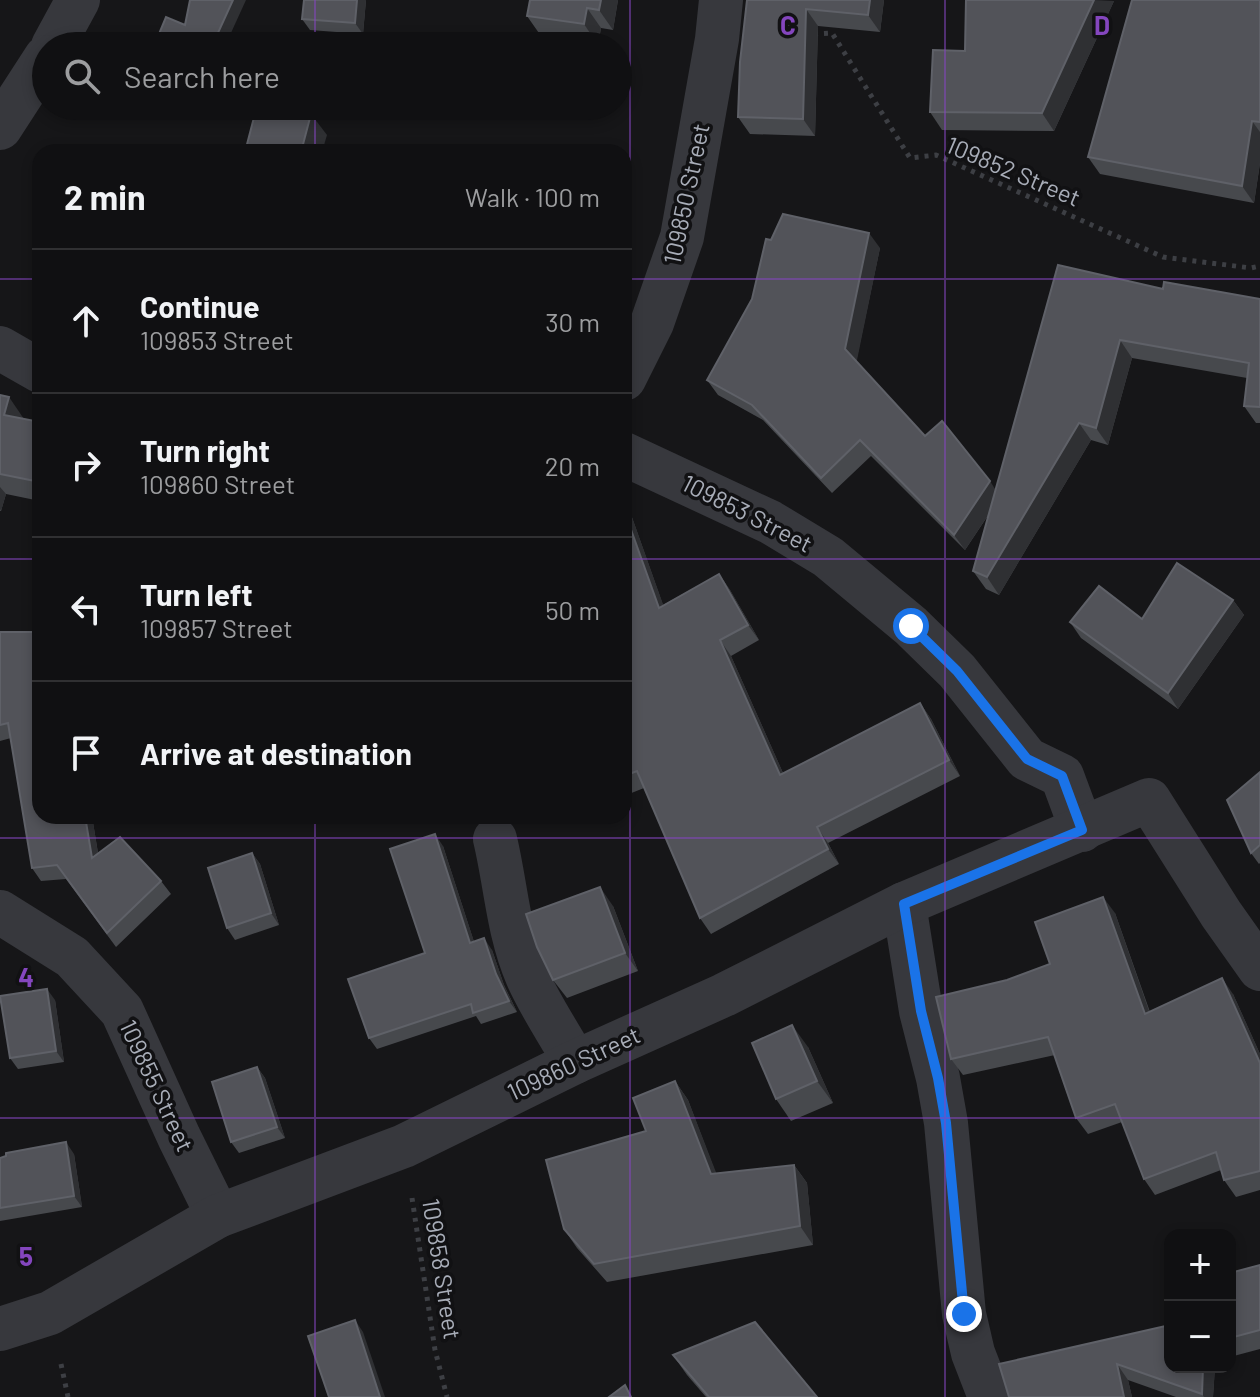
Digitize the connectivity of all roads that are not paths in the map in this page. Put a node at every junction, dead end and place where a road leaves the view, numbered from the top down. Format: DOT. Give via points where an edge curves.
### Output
graph roads {
  1 [pos="78,0"];
  2 [pos="721,0"];
  3 [pos="61,32"];
  4 [pos="32,79"];
  5 [pos="0,128"];
  6 [pos="0,348"];
  7 [pos="632,363"];
  8 [pos="32,366"];
  9 [pos="632,458"];
  10 [pos="1082,830"];
  11 [pos="495,839"];
  12 [pos="904,904"];
  13 [pos="0,912"];
  14 [pos="1260,969"];
  15 [pos="575,1062"];
  16 [pos="218,1216"];
  17 [pos="0,1329"];
  18 [pos="990,1397"];
  1 -- 3 [label="street"];
  2 -- 7 [label="street, 109850 Street" via="682,237"];
  4 -- 5 [label="street"];
  6 -- 8 [label="street"];
  9 -- 10 [label="street, 109853 Street" via="770,522 828,557 957,671 1027,759 1062,776"];
  10 -- 12 [label="street, 109860 Street"];
  10 -- 14 [label="street, 109860 Street" via="1149,800"];
  11 -- 15 [label="street" via="509,919 526,975"];
  12 -- 15 [label="street, 109860 Street" via="724,995"];
  12 -- 18 [label="street" via="946,1123 964,1314"];
  13 -- 16 [label="street, 109855 Street" via="72,957 122,1011"];
  15 -- 16 [label="street, 109860 Street" via="404,1146"];
  16 -- 17 [label="street, 109860 Street" via="50,1313"];
}
